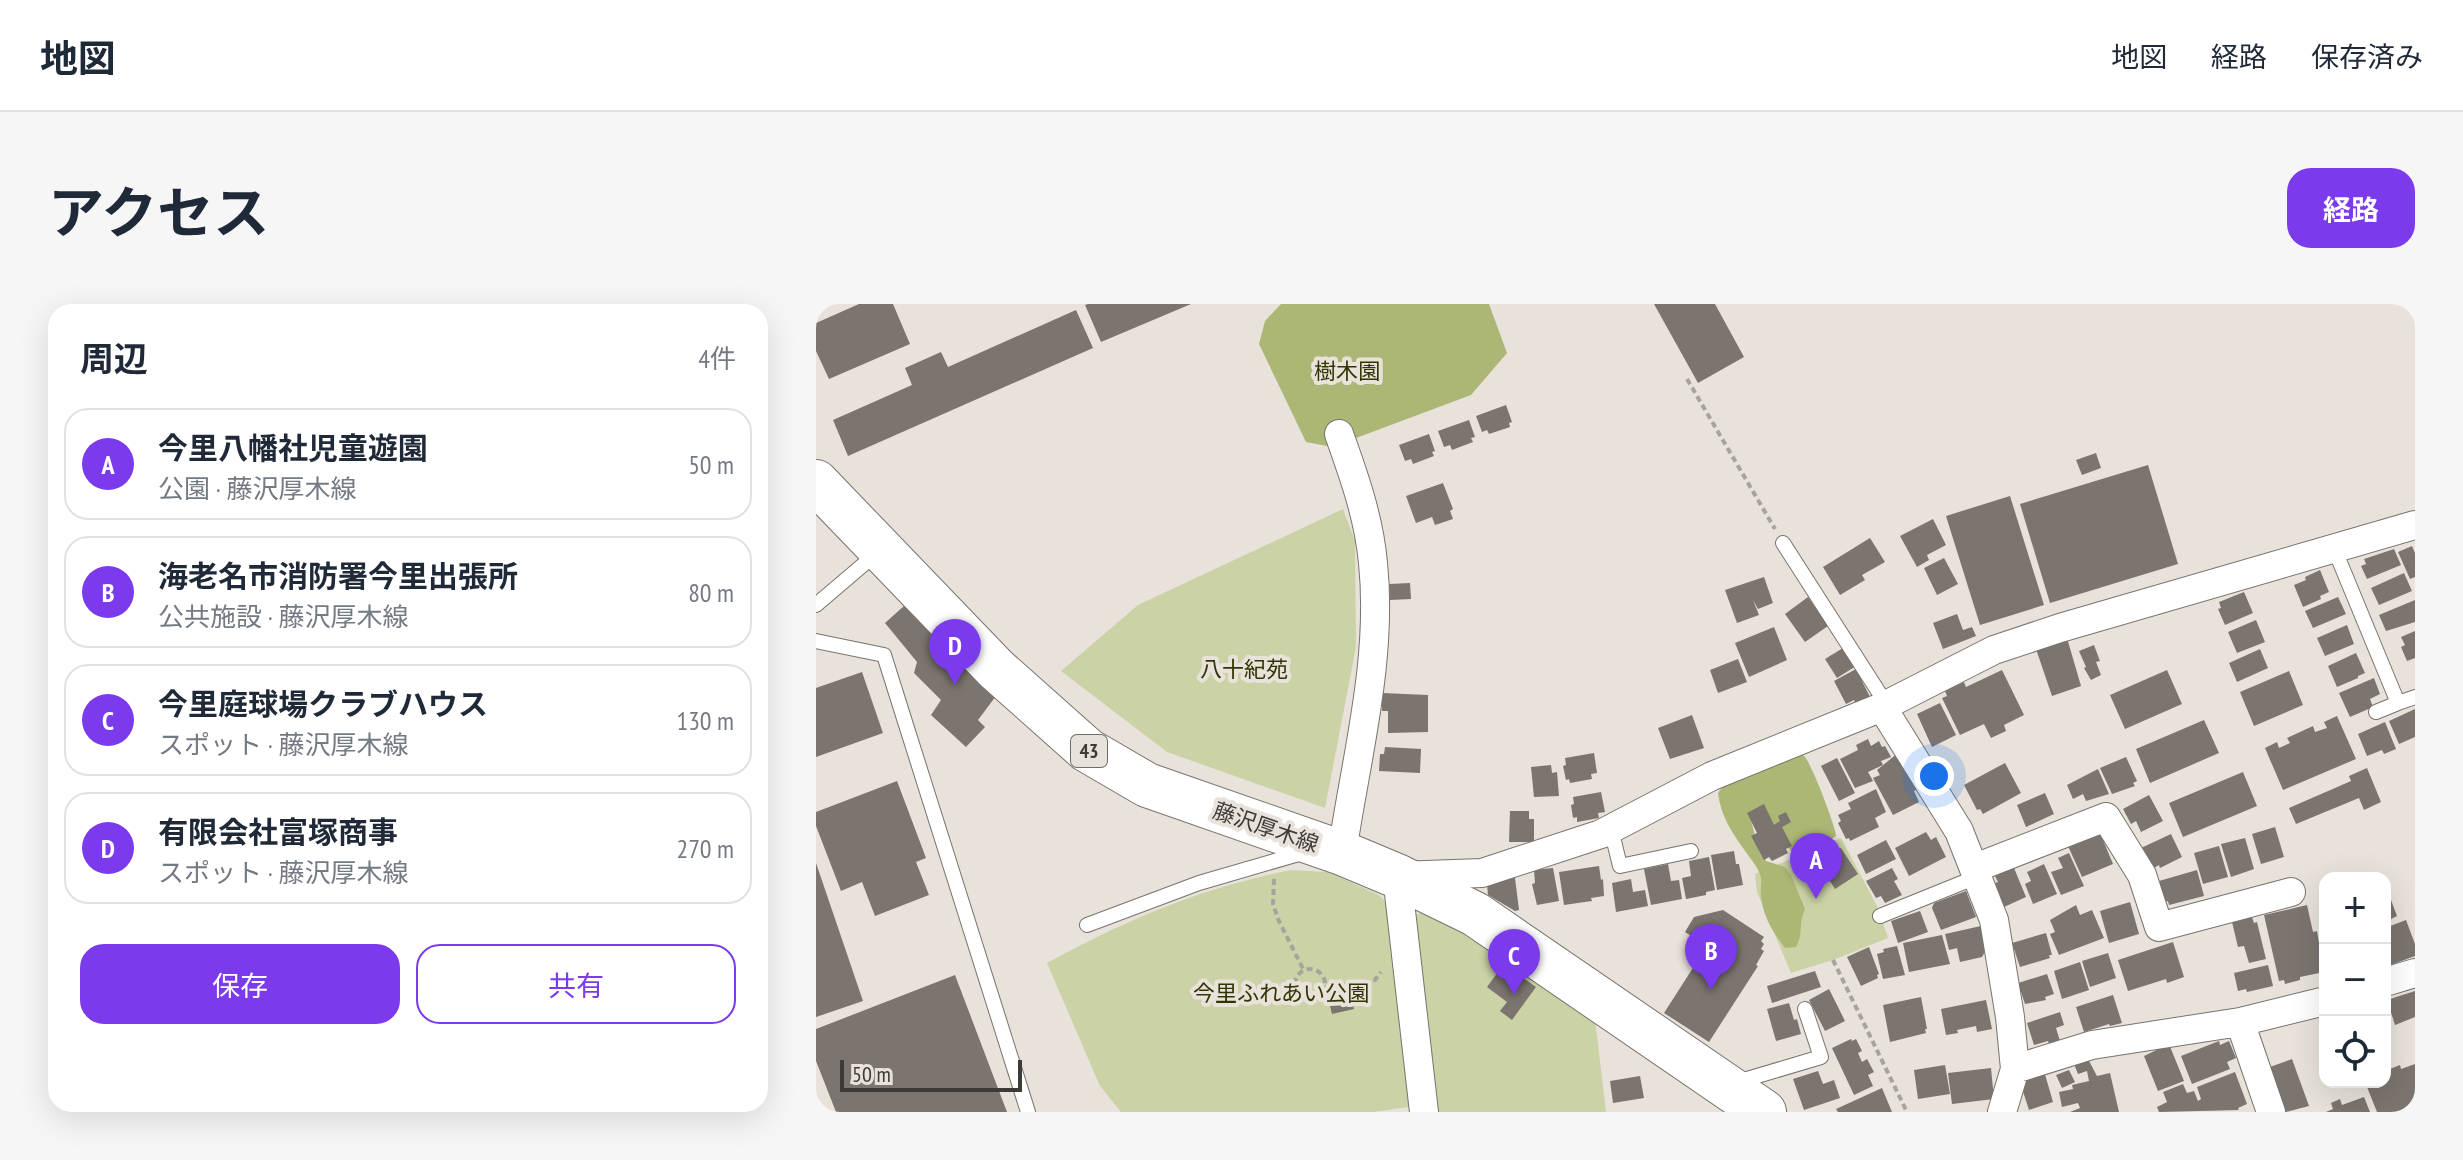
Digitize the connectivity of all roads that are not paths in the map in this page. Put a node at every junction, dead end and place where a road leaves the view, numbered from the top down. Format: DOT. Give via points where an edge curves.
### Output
graph roads {
  1 [pos="1339,434"];
  2 [pos="816,482"];
  3 [pos="2415,525"];
  4 [pos="1783,543"];
  5 [pos="2334,548"];
  6 [pos="881,551"];
  7 [pos="816,605"];
  8 [pos="816,641"];
  9 [pos="2415,697"];
  10 [pos="2398,703"];
  11 [pos="1884,706"];
  12 [pos="2376,712"];
  13 [pos="1611,829"];
  14 [pos="1334,850"];
  15 [pos="1691,851"];
  16 [pos="1977,872"];
  17 [pos="1397,876"];
  18 [pos="2274,890"];
  19 [pos="1880,916"];
  20 [pos="1087,925"];
  21 [pos="2415,973"];
  22 [pos="2391,980"];
  23 [pos="2319,1002"];
  24 [pos="1805,1009"];
  25 [pos="2240,1022"];
  26 [pos="2015,1069"];
  27 [pos="1713,1077"];
  28 [pos="1028,1112"];
  29 [pos="1424,1112"];
  30 [pos="1764,1112"];
  31 [pos="2002,1112"];
  32 [pos="2271,1112"];
  1 -- 14 [label="street" via="1361,497 1373,563 1374,656"];
  2 -- 6 [label="main road, 藤沢厚木線 / 43"];
  3 -- 5 [label="street"];
  4 -- 11 [label="lane"];
  5 -- 10 [label="lane"];
  5 -- 11 [label="street" via="1994,650"];
  6 -- 7 [label="lane"];
  6 -- 14 [label="main road, 藤沢厚木線 / 43" via="996,669 1087,750 1147,785"];
  8 -- 28 [label="lane" via="884,655"];
  9 -- 10 [label="lane"];
  10 -- 12 [label="lane"];
  11 -- 13 [label="street" via="1712,776"];
  11 -- 16 [label="street" via="1959,831"];
  13 -- 15 [label="lane" via="1620,866"];
  13 -- 17 [label="street" via="1482,873"];
  14 -- 17 [label="main road, 藤沢厚木線 / 43"];
  14 -- 20 [label="lane" via="1274,860"];
  16 -- 18 [label="street" via="2106,817 2142,875 2159,927"];
  16 -- 19 [label="lane"];
  16 -- 26 [label="street" via="1994,920"];
  17 -- 27 [label="main road, 藤沢厚木線 / 43" via="1475,914"];
  17 -- 29 [label="street"];
  21 -- 22 [label="street"];
  23 -- 25 [label="street"];
  24 -- 27 [label="lane" via="1821,1057"];
  25 -- 26 [label="street" via="2092,1045"];
  25 -- 32 [label="street"];
  26 -- 31 [label="street"];
  27 -- 30 [label="main road, 藤沢厚木線 / 43"];
}
